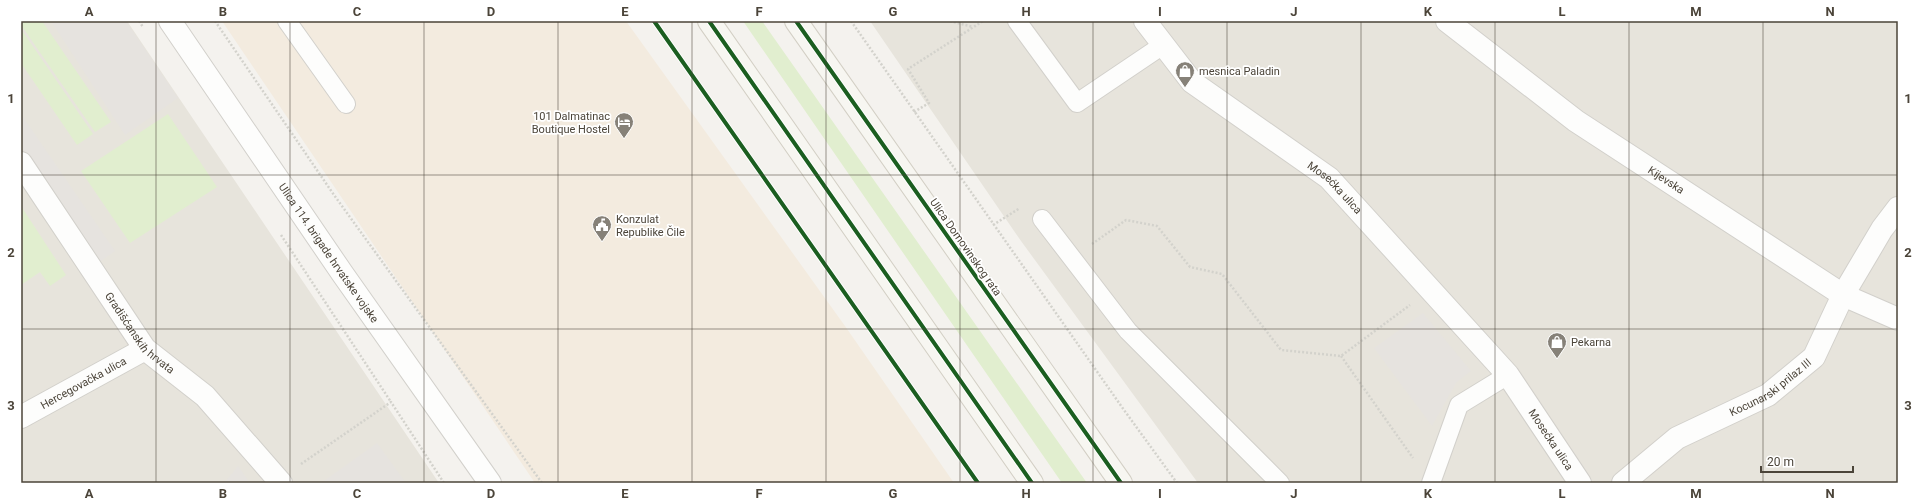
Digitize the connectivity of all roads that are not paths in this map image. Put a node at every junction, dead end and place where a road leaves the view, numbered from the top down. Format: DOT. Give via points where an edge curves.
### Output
graph roads {
  1 [pos="170,21"];
  2 [pos="287,21"];
  3 [pos="709,21"];
  4 [pos="796,21"];
  5 [pos="1017,21"];
  6 [pos="1145,21"];
  7 [pos="1448,21"];
  8 [pos="1163,45"];
  9 [pos="346,104"];
  10 [pos="21,163"];
  11 [pos="1898,208"];
  12 [pos="1042,219"];
  13 [pos="1843,295"];
  14 [pos="1898,319"];
  15 [pos="145,349"];
  16 [pos="1508,375"];
  17 [pos="21,417"];
  18 [pos="279,481"];
  19 [pos="488,482"];
  20 [pos="1032,483"];
  21 [pos="1121,483"];
  22 [pos="1280,483"];
  23 [pos="1431,483"];
  24 [pos="1580,483"];
  25 [pos="1623,483"];
  1 -- 19 [label="street, Ulica 114. brigade hrvatske vojske"];
  2 -- 9 [label="lane"];
  3 -- 20 [label="main road"];
  4 -- 21 [label="main road, Ulica Domovinskog rata"];
  5 -- 8 [label="lane" via="1077,103"];
  6 -- 8 [label="street, Mosećka ulica"];
  7 -- 13 [label="street, Kijevska" via="1576,121"];
  8 -- 16 [label="street, Mosećka ulica" via="1192,82 1329,178"];
  10 -- 15 [label="street, Gradišćanskih hrvata"];
  11 -- 13 [label="street, Kocunarski prilaz III" via="1882,229"];
  12 -- 22 [label="lane" via="1128,331"];
  13 -- 14 [label="street, Kijevska"];
  13 -- 25 [label="street, Kocunarski prilaz III" via="1814,357 1768,395 1677,438"];
  15 -- 17 [label="street, Hercegovačka ulica"];
  15 -- 18 [label="street, Gradišćanskih hrvata" via="205,396"];
  16 -- 23 [label="lane" via="1459,405"];
  16 -- 24 [label="street, Mosećka ulica"];
}
